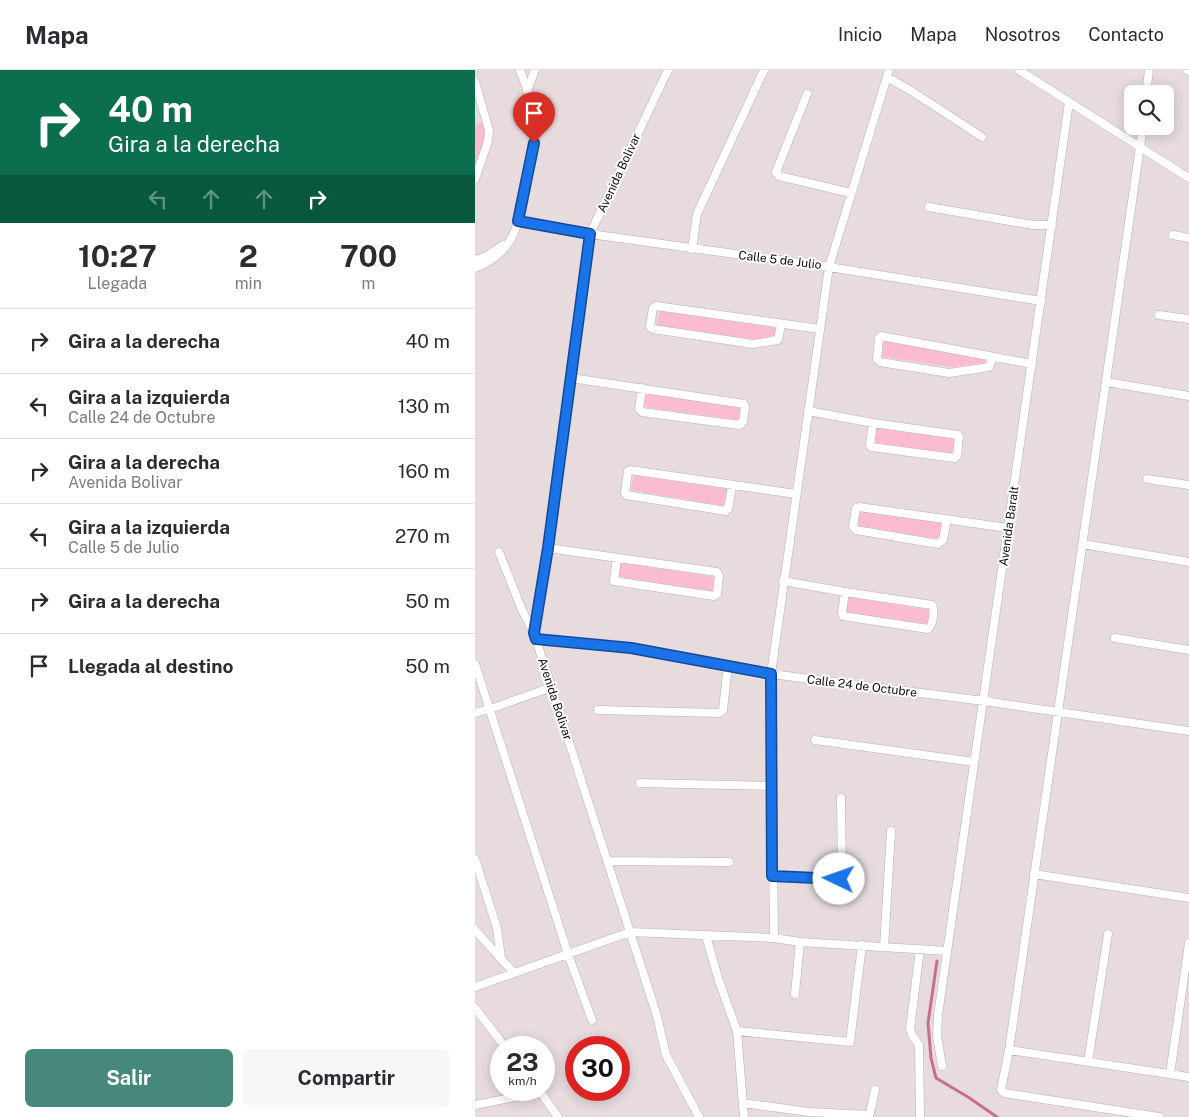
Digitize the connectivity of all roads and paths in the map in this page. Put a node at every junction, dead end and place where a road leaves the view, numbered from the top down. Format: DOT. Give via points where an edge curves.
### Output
graph roads {
  1 [pos="520,70"];
  2 [pos="535,70"];
  3 [pos="668,70"];
  4 [pos="763,70"];
  5 [pos="1019,70"];
  6 [pos="1149,70"];
  7 [pos="888,74"];
  8 [pos="475,82"];
  9 [pos="1147,85"];
  10 [pos="527,90"];
  11 [pos="807,94"];
  12 [pos="1069,102"];
  13 [pos="1142,135"];
  14 [pos="982,137"];
  15 [pos="1141,146"];
  16 [pos="475,178"];
  17 [pos="1189,178"];
  18 [pos="851,193"];
  19 [pos="929,207"];
  20 [pos="518,221"];
  21 [pos="1052,226"];
  22 [pos="590,234"];
  23 [pos="1173,235"];
  24 [pos="1189,238"];
  25 [pos="511,240"];
  26 [pos="692,249"];
  27 [pos="475,260"];
  28 [pos="829,267"];
  29 [pos="475,268"];
  30 [pos="1041,302"];
  31 [pos="1159,316"];
  32 [pos="1189,320"];
  33 [pos="781,325"];
  34 [pos="820,329"];
  35 [pos="993,357"];
  36 [pos="1032,364"];
  37 [pos="571,378"];
  38 [pos="1107,382"];
  39 [pos="642,388"];
  40 [pos="1189,396"];
  41 [pos="808,411"];
  42 [pos="873,423"];
  43 [pos="1147,479"];
  44 [pos="1189,485"];
  45 [pos="732,486"];
  46 [pos="796,494"];
  47 [pos="947,519"];
  48 [pos="1008,528"];
  49 [pos="1083,544"];
  50 [pos="548,548"];
  51 [pos="499,552"];
  52 [pos="617,558"];
  53 [pos="1189,562"];
  54 [pos="783,581"];
  55 [pos="845,592"];
  56 [pos="535,636"];
  57 [pos="1115,638"];
  58 [pos="1189,650"];
  59 [pos="475,664"];
  60 [pos="728,665"];
  61 [pos="771,674"];
  62 [pos="552,686"];
  63 [pos="983,701"];
  64 [pos="489,710"];
  65 [pos="597,710"];
  66 [pos="1057,712"];
  67 [pos="475,713"];
  68 [pos="1189,731"];
  69 [pos="815,740"];
  70 [pos="975,762"];
  71 [pos="639,783"];
  72 [pos="772,786"];
  73 [pos="841,798"];
  74 [pos="891,831"];
  75 [pos="475,859"];
  76 [pos="608,861"];
  77 [pos="729,862"];
  78 [pos="1034,874"];
  79 [pos="772,876"];
  80 [pos="1189,898"];
  81 [pos="475,930"];
  82 [pos="630,932"];
  83 [pos="1108,934"];
  84 [pos="706,936"];
  85 [pos="774,938"];
  86 [pos="800,942"];
  87 [pos="1189,943"];
  88 [pos="862,945"];
  89 [pos="884,947"];
  90 [pos="920,949"];
  91 [pos="947,951"];
  92 [pos="568,954"];
  93 [pos="501,958"];
  94 [pos="1187,971"];
  95 [pos="515,973"];
  96 [pos="475,987"];
  97 [pos="795,994"];
  98 [pos="475,1008"];
  99 [pos="592,1020"];
  100 [pos="737,1031"];
  101 [pos="497,1036"];
  102 [pos="1009,1050"];
  103 [pos="1088,1062"];
  104 [pos="942,1066"];
  105 [pos="1170,1074"];
  106 [pos="1189,1077"];
  107 [pos="875,1090"];
  108 [pos="493,1101"];
  109 [pos="546,1101"];
  110 [pos="743,1103"];
  111 [pos="475,1105"];
  112 [pos="809,1115"];
  113 [pos="869,1116"];
  114 [pos="558,1117"];
  115 [pos="699,1117"];
  116 [pos="744,1117"];
  117 [pos="920,1117"];
  118 [pos="1159,1117"];
  1 -- 10 [label="street"];
  2 -- 10 [label="street"];
  3 -- 22 [label="street, Avenida Bolivar"];
  4 -- 26 [label="street" via="697,214"];
  5 -- 12 [label="street"];
  6 -- 9 [label="street"];
  7 -- 14 [label="street"];
  7 -- 18 [label="street"];
  8 -- 16 [label="street" via="489,130"];
  10 -- 20 [label="street" via="536,130"];
  11 -- 18 [label="street" via="775,172 779,176"];
  12 -- 15 [label="street"];
  12 -- 21 [label="street, Avenida Baralt"];
  13 -- 15 [label="street"];
  15 -- 17 [label="street"];
  15 -- 38 [label="street"];
  18 -- 28 [label="street"];
  19 -- 21 [label="street"];
  20 -- 22 [label="street, Calle 5 de Julio"];
  20 -- 25 [label="street"];
  21 -- 30 [label="street, Avenida Baralt"];
  22 -- 26 [label="street, Calle 5 de Julio"];
  22 -- 37 [label="street, Avenida Bolivar"];
  23 -- 24 [label="street"];
  25 -- 27 [label="street"];
  25 -- 29 [label="street" via="499,256"];
  26 -- 28 [label="street, Calle 5 de Julio"];
  28 -- 30 [label="street, Calle 5 de Julio"];
  28 -- 34 [label="street"];
  30 -- 36 [label="street, Avenida Baralt"];
  31 -- 32 [label="street"];
  33 -- 33 [label="street" via="656,306 650,326 753,344 778,340"];
  33 -- 34 [label="street"];
  34 -- 41 [label="street"];
  35 -- 35 [label="street" via="881,336 877,359 949,373 989,367"];
  35 -- 36 [label="street"];
  36 -- 48 [label="street, Avenida Baralt"];
  37 -- 39 [label="street"];
  37 -- 50 [label="street, Avenida Bolivar"];
  38 -- 40 [label="street"];
  38 -- 49 [label="street"];
  39 -- 39 [label="street" via="743,404 743,422 739,425 642,412 639,409"];
  41 -- 42 [label="street"];
  41 -- 46 [label="street"];
  42 -- 42 [label="street" via="957,435 957,456 871,447"];
  43 -- 44 [label="street"];
  45 -- 45 [label="street" via="630,470 625,493 726,512"];
  45 -- 46 [label="street"];
  46 -- 54 [label="street"];
  47 -- 47 [label="street" via="859,507 856,508 853,526 856,530 939,544 943,540"];
  47 -- 48 [label="street"];
  48 -- 63 [label="street, Avenida Baralt"];
  49 -- 53 [label="street"];
  49 -- 66 [label="street"];
  50 -- 52 [label="street"];
  50 -- 56 [label="street, Avenida Bolivar"];
  51 -- 56 [label="street"];
  52 -- 52 [label="street" via="717,572 717,594 615,582"];
  54 -- 55 [label="street"];
  54 -- 61 [label="street"];
  55 -- 55 [label="street" via="932,604 931,626 928,629 843,616"];
  56 -- 60 [label="street, Calle 24 de Octubre"];
  56 -- 62 [label="street, Avenida Bolivar"];
  57 -- 58 [label="street"];
  59 -- 64 [label="street"];
  60 -- 61 [label="street, Calle 24 de Octubre"];
  60 -- 65 [label="street" via="723,710 719,713"];
  61 -- 63 [label="street, Calle 24 de Octubre"];
  61 -- 72 [label="street"];
  62 -- 64 [label="street"];
  62 -- 76 [label="street, Avenida Bolivar"];
  63 -- 66 [label="street, Calle 24 de Octubre"];
  63 -- 70 [label="street, Avenida Baralt"];
  64 -- 67 [label="street"];
  64 -- 92 [label="street"];
  66 -- 68 [label="street, Calle 24 de Octubre"];
  66 -- 78 [label="street"];
  69 -- 70 [label="street"];
  70 -- 91 [label="street, Avenida Baralt"];
  71 -- 72 [label="street"];
  72 -- 79 [label="street"];
  73 -- 79 [label="street" via="841,877"];
  74 -- 89 [label="street"];
  75 -- 93 [label="street" via="497,928"];
  76 -- 77 [label="street"];
  76 -- 82 [label="street, Avenida Bolivar"];
  78 -- 80 [label="street"];
  78 -- 102 [label="street"];
  79 -- 85 [label="street"];
  81 -- 93 [label="street"];
  82 -- 84 [label="street"];
  82 -- 92 [label="street"];
  82 -- 115 [label="street, Avenida Bolivar" via="666,1055"];
  83 -- 103 [label="street"];
  84 -- 85 [label="street"];
  84 -- 100 [label="street"];
  85 -- 86 [label="street"];
  86 -- 88 [label="street"];
  86 -- 97 [label="street"];
  87 -- 94 [label="street"];
  88 -- 89 [label="street"];
  88 -- 100 [label="street" via="850,1042"];
  89 -- 90 [label="street"];
  90 -- 91 [label="street"];
  90 -- 117 [label="street" via="910,1029 919,1045"];
  91 -- 104 [label="street, Avenida Baralt" via="937,1036"];
  92 -- 95 [label="street"];
  92 -- 99 [label="street"];
  93 -- 95 [label="street"];
  94 -- 105 [label="street"];
  95 -- 96 [label="street"];
  98 -- 101 [label="street"];
  100 -- 110 [label="street"];
  102 -- 103 [label="street"];
  102 -- 118 [label="street" via="1001,1092"];
  103 -- 105 [label="street"];
  105 -- 106 [label="street"];
  107 -- 113 [label="street"];
  108 -- 111 [label="street"];
  109 -- 114 [label="street"];
  110 -- 112 [label="street"];
  110 -- 116 [label="street"];
  112 -- 113 [label="street"];
}
